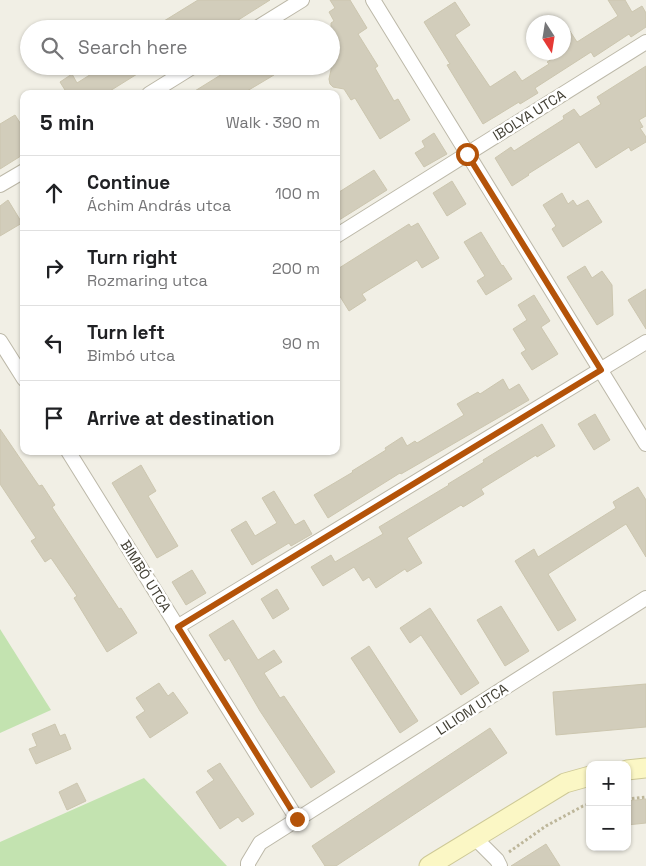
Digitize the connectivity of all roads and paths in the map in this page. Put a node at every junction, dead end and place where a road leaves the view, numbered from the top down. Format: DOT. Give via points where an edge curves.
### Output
graph roads {
  1 [pos="302,0"];
  2 [pos="372,0"];
  3 [pos="270,20"];
  4 [pos="646,42"];
  5 [pos="180,75"];
  6 [pos="156,90"];
  7 [pos="467,154"];
  8 [pos="20,174"];
  9 [pos="0,186"];
  10 [pos="340,233"];
  11 [pos="0,341"];
  12 [pos="646,342"];
  13 [pos="601,370"];
  14 [pos="20,373"];
  15 [pos="646,444"];
  16 [pos="70,455"];
  17 [pos="646,598"];
  18 [pos="178,627"];
  19 [pos="646,768"];
  20 [pos="631,770"];
  21 [pos="586,777"];
  22 [pos="646,797"];
  23 [pos="631,799"];
  24 [pos="586,805"];
  25 [pos="297,819"];
  26 [pos="475,838"];
  27 [pos="498,863"];
  28 [pos="248,866"];
  29 [pos="429,866"];
  1 -- 3 [label="street"];
  2 -- 7 [label="street"];
  4 -- 7 [label="street, IBOLYA UTCA"];
  5 -- 6 [label="street"];
  7 -- 10 [label="street, IBOLYA UTCA"];
  7 -- 13 [label="street"];
  8 -- 9 [label="street"];
  11 -- 14 [label="street"];
  12 -- 13 [label="street"];
  13 -- 15 [label="street"];
  13 -- 18 [label="street"];
  16 -- 18 [label="street, BIMBÓ UTCA"];
  17 -- 25 [label="street, LILIOM UTCA"];
  18 -- 25 [label="street, BIMBÓ UTCA"];
  19 -- 20 [label="street"];
  21 -- 26 [label="street" via="566,783"];
  22 -- 23 [label="path"];
  24 -- 27 [label="path" via="546,826"];
  25 -- 28 [label="street" via="260,843"];
  26 -- 27 [label="street"];
  26 -- 29 [label="street"];
}
